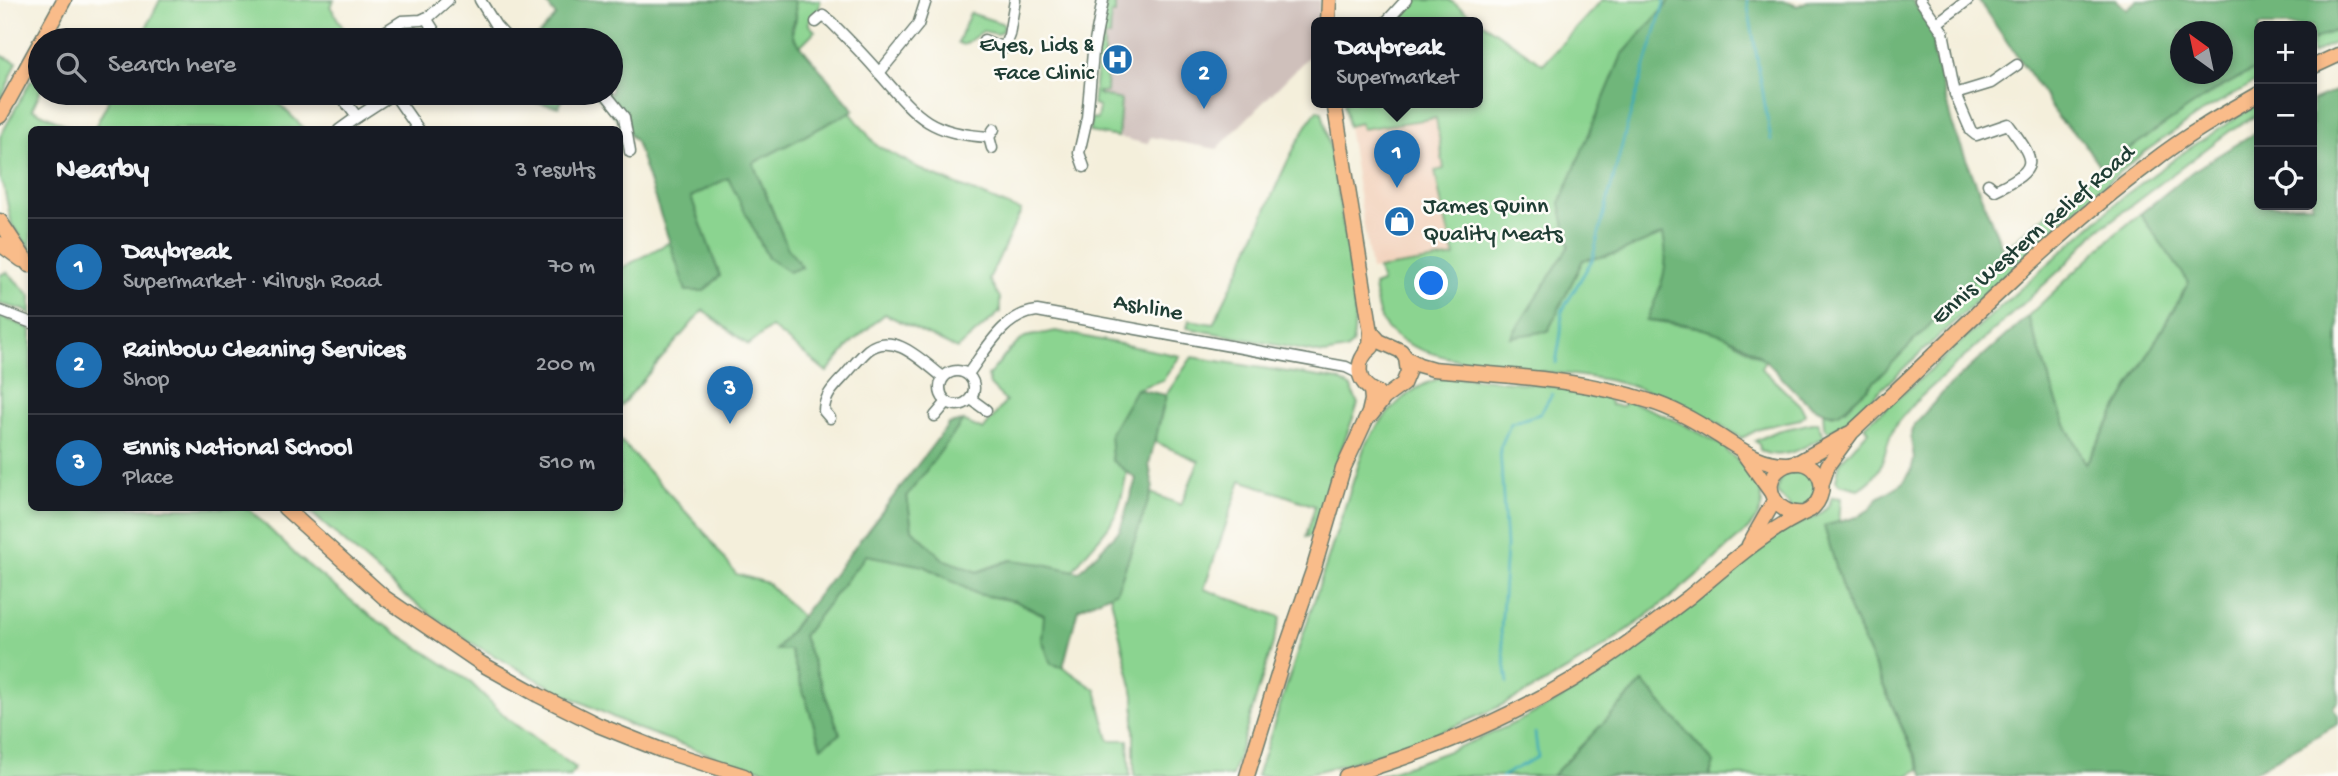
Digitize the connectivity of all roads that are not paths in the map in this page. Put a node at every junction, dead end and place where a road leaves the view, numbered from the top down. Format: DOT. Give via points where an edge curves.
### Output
graph roads {
  1 [pos="64,0"];
  2 [pos="448,0"];
  3 [pos="480,0"];
  4 [pos="926,0"];
  5 [pos="1015,0"];
  6 [pos="1103,0"];
  7 [pos="1406,0"];
  8 [pos="1920,0"];
  9 [pos="1968,0"];
  10 [pos="1391,17"];
  11 [pos="426,18"];
  12 [pos="816,22"];
  13 [pos="1937,23"];
  14 [pos="49,28"];
  15 [pos="390,28"];
  16 [pos="432,28"];
  17 [pos="499,28"];
  18 [pos="984,40"];
  19 [pos="2338,54"];
  20 [pos="2317,64"];
  21 [pos="28,65"];
  22 [pos="2017,65"];
  23 [pos="879,73"];
  24 [pos="1955,94"];
  25 [pos="2254,97"];
  26 [pos="348,105"];
  27 [pos="376,105"];
  28 [pos="402,105"];
  29 [pos="614,105"];
  30 [pos="1335,108"];
  31 [pos="0,116"];
  32 [pos="357,117"];
  33 [pos="345,126"];
  34 [pos="416,126"];
  35 [pos="992,138"];
  36 [pos="630,152"];
  37 [pos="1084,167"];
  38 [pos="1988,184"];
  39 [pos="0,221"];
  40 [pos="0,244"];
  41 [pos="28,263"];
  42 [pos="28,265"];
  43 [pos="0,311"];
  44 [pos="28,322"];
  45 [pos="1371,332"];
  46 [pos="1388,344"];
  47 [pos="1406,358"];
  48 [pos="1358,360"];
  49 [pos="1433,369"];
  50 [pos="968,374"];
  51 [pos="943,377"];
  52 [pos="1398,388"];
  53 [pos="1371,390"];
  54 [pos="971,399"];
  55 [pos="947,402"];
  56 [pos="986,410"];
  57 [pos="935,416"];
  58 [pos="830,418"];
  59 [pos="1363,426"];
  60 [pos="1853,432"];
  61 [pos="1741,450"];
  62 [pos="1792,464"];
  63 [pos="1822,483"];
  64 [pos="1773,496"];
  65 [pos="288,511"];
  66 [pos="1804,513"];
  67 [pos="1748,547"];
  68 [pos="744,776"];
  69 [pos="1247,776"];
  70 [pos="1346,776"];
  1 -- 14 [label="main road"];
  2 -- 11 [label="street"];
  3 -- 17 [label="street"];
  4 -- 23 [label="street" via="918,25"];
  5 -- 18 [label="street" via="1004,48"];
  6 -- 37 [label="street" via="1079,153"];
  7 -- 10 [label="street"];
  8 -- 13 [label="street"];
  9 -- 13 [label="street"];
  11 -- 15 [label="street" via="402,20"];
  11 -- 16 [label="street"];
  12 -- 23 [label="street" via="823,16 831,22"];
  13 -- 24 [label="street" via="1943,32"];
  19 -- 20 [label="main road"];
  21 -- 31 [label="main road"];
  22 -- 24 [label="street" via="1991,83"];
  23 -- 35 [label="street" via="909,108 927,121 947,131"];
  24 -- 38 [label="street" via="1971,131 1982,134 2008,124 2030,155 2027,169 2011,183 1995,190"];
  25 -- 60 [label="main road, Ennis Western Relief Road" via="2153,160 2092,209"];
  26 -- 32 [label="street"];
  27 -- 32 [label="street"];
  28 -- 34 [label="street"];
  29 -- 36 [label="street" via="624,117"];
  30 -- 45 [label="main road"];
  32 -- 33 [label="street"];
  39 -- 41 [label="main road"];
  40 -- 42 [label="main road"];
  43 -- 44 [label="street"];
  45 -- 46 [label="main road"];
  45 -- 48 [label="main road" via="1370,345"];
  46 -- 47 [label="main road"];
  46 -- 48 [label="main road" via="1376,345"];
  47 -- 49 [label="main road"];
  47 -- 52 [label="main road" via="1408,372"];
  48 -- 50 [label="street, Ashline" via="1037,311 1008,323"];
  48 -- 53 [label="main road" via="1360,377"];
  49 -- 52 [label="main road" via="1419,372"];
  49 -- 61 [label="main road" via="1617,391 1684,415"];
  50 -- 51 [label="street" via="956,371"];
  50 -- 54 [label="street" via="974,387"];
  51 -- 55 [label="street" via="940,389"];
  51 -- 58 [label="street" via="903,348 883,343 866,351 828,395 824,411"];
  52 -- 53 [label="main road" via="1382,394"];
  52 -- 59 [label="main road" via="1384,398"];
  53 -- 59 [label="main road"];
  54 -- 55 [label="street" via="959,405"];
  54 -- 56 [label="street"];
  55 -- 57 [label="street"];
  59 -- 69 [label="main road" via="1343,469"];
  60 -- 62 [label="main road, Ennis Western Relief Road"];
  60 -- 63 [label="main road, Ennis Western Relief Road" via="1828,465"];
  61 -- 62 [label="main road" via="1773,465"];
  61 -- 64 [label="main road"];
  62 -- 63 [label="main road" via="1813,469"];
  62 -- 64 [label="main road" via="1775,475"];
  63 -- 66 [label="main road" via="1820,500"];
  64 -- 66 [label="main road" via="1787,512"];
  64 -- 67 [label="main road"];
  65 -- 68 [label="main road" via="385,598 482,664 598,724"];
  66 -- 67 [label="main road"];
  67 -- 70 [label="main road" via="1625,646 1578,677 1505,718"];
}
